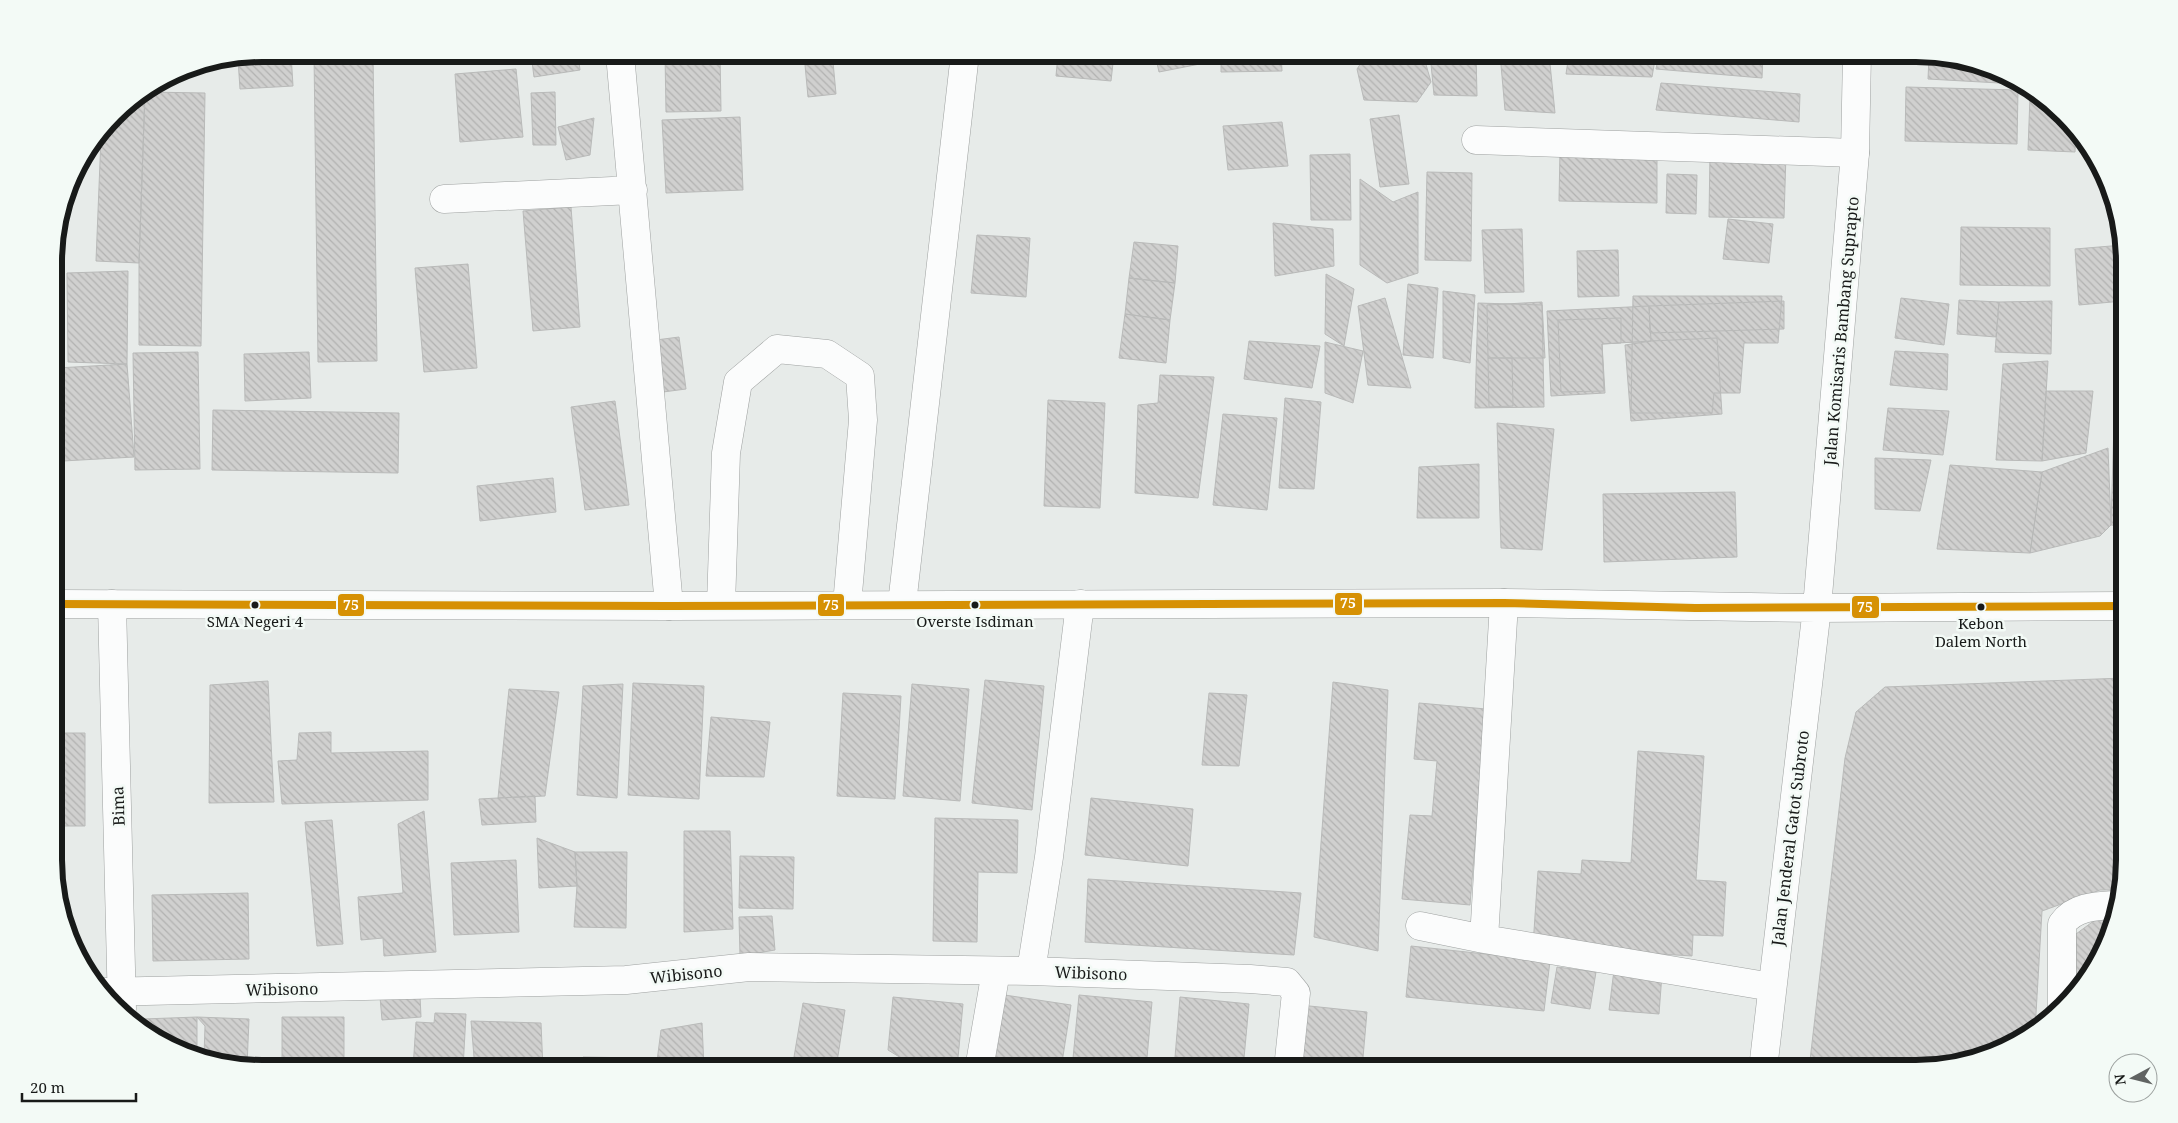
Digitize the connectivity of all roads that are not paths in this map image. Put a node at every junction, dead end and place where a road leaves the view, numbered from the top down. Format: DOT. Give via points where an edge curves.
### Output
graph roads {
  1 [pos="621,62"];
  2 [pos="965,62"];
  3 [pos="1857,62"];
  4 [pos="1476,140"];
  5 [pos="1855,153"];
  6 [pos="633,190"];
  7 [pos="444,199"];
  8 [pos="1504,603"];
  9 [pos="62,604"];
  10 [pos="112,604"];
  11 [pos="902,604"];
  12 [pos="1080,604"];
  13 [pos="721,605"];
  14 [pos="847,605"];
  15 [pos="669,606"];
  16 [pos="2116,606"];
  17 [pos="1817,608"];
  18 [pos="2111,905"];
  19 [pos="1420,926"];
  20 [pos="1484,939"];
  21 [pos="996,971"];
  22 [pos="1031,971"];
  23 [pos="1772,987"];
  24 [pos="116,997"];
  25 [pos="2062,997"];
  26 [pos="116,998"];
  27 [pos="981,1060"];
  28 [pos="1289,1060"];
  29 [pos="1764,1060"];
  1 -- 6 [label="street"];
  2 -- 11 [label="street"];
  3 -- 5 [label="street, Jalan Komisaris Bambang Suprapto"];
  4 -- 5 [label="street"];
  5 -- 17 [label="street, Jalan Komisaris Bambang Suprapto"];
  6 -- 7 [label="street"];
  6 -- 15 [label="street"];
  8 -- 12 [label="street"];
  8 -- 17 [label="street"];
  8 -- 20 [label="street"];
  9 -- 10 [label="street"];
  10 -- 15 [label="street"];
  10 -- 24 [label="street, Bima"];
  11 -- 12 [label="street"];
  11 -- 14 [label="street"];
  12 -- 22 [label="street" via="1049,857"];
  13 -- 14 [label="street"];
  13 -- 14 [label="street" via="726,453 738,382 777,349 827,354 860,376 863,420"];
  13 -- 15 [label="street"];
  16 -- 17 [label="street"];
  17 -- 23 [label="street, Jalan Jenderal Gatot Subroto"];
  18 -- 25 [label="street" via="2076,911 2062,924"];
  19 -- 20 [label="street"];
  20 -- 23 [label="street"];
  21 -- 22 [label="street, Wibisono"];
  21 -- 26 [label="street, Wibisono" via="748,967 626,980"];
  21 -- 27 [label="street"];
  22 -- 28 [label="street, Wibisono" via="1287,982 1296,993"];
  23 -- 29 [label="street, Jalan Jenderal Gatot Subroto"];
}
